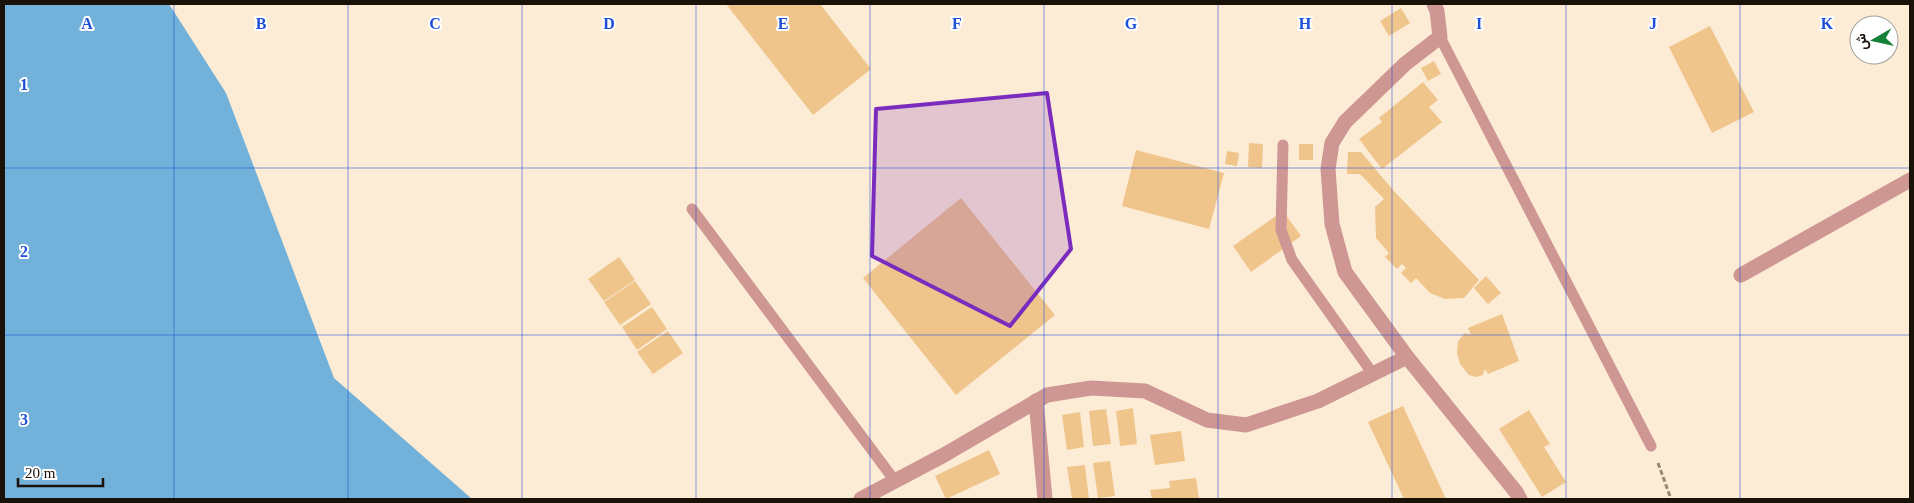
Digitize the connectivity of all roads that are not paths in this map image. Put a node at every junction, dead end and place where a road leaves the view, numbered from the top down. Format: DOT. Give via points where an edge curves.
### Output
graph roads {
  1 [pos="1434,4"];
  2 [pos="1440,38"];
  3 [pos="1283,146"];
  4 [pos="1910,180"];
  5 [pos="692,209"];
  6 [pos="1741,275"];
  7 [pos="1407,357"];
  8 [pos="1373,374"];
  9 [pos="1036,401"];
  10 [pos="1651,446"];
  11 [pos="895,481"];
  12 [pos="861,499"];
  13 [pos="1045,499"];
  14 [pos="1520,499"];
  1 -- 2 [label="street"];
  2 -- 7 [label="street" via="1405,64 1345,122 1332,143 1328,169 1332,224 1345,272"];
  2 -- 10 [label="lane"];
  3 -- 8 [label="lane" via="1281,230 1292,260"];
  4 -- 6 [label="street"];
  5 -- 11 [label="lane"];
  7 -- 8 [label="street"];
  7 -- 14 [label="street"];
  8 -- 9 [label="street" via="1318,401 1246,425 1207,420 1145,391 1091,388 1047,395"];
  9 -- 11 [label="street"];
  9 -- 13 [label="street"];
  11 -- 12 [label="street"];
}
